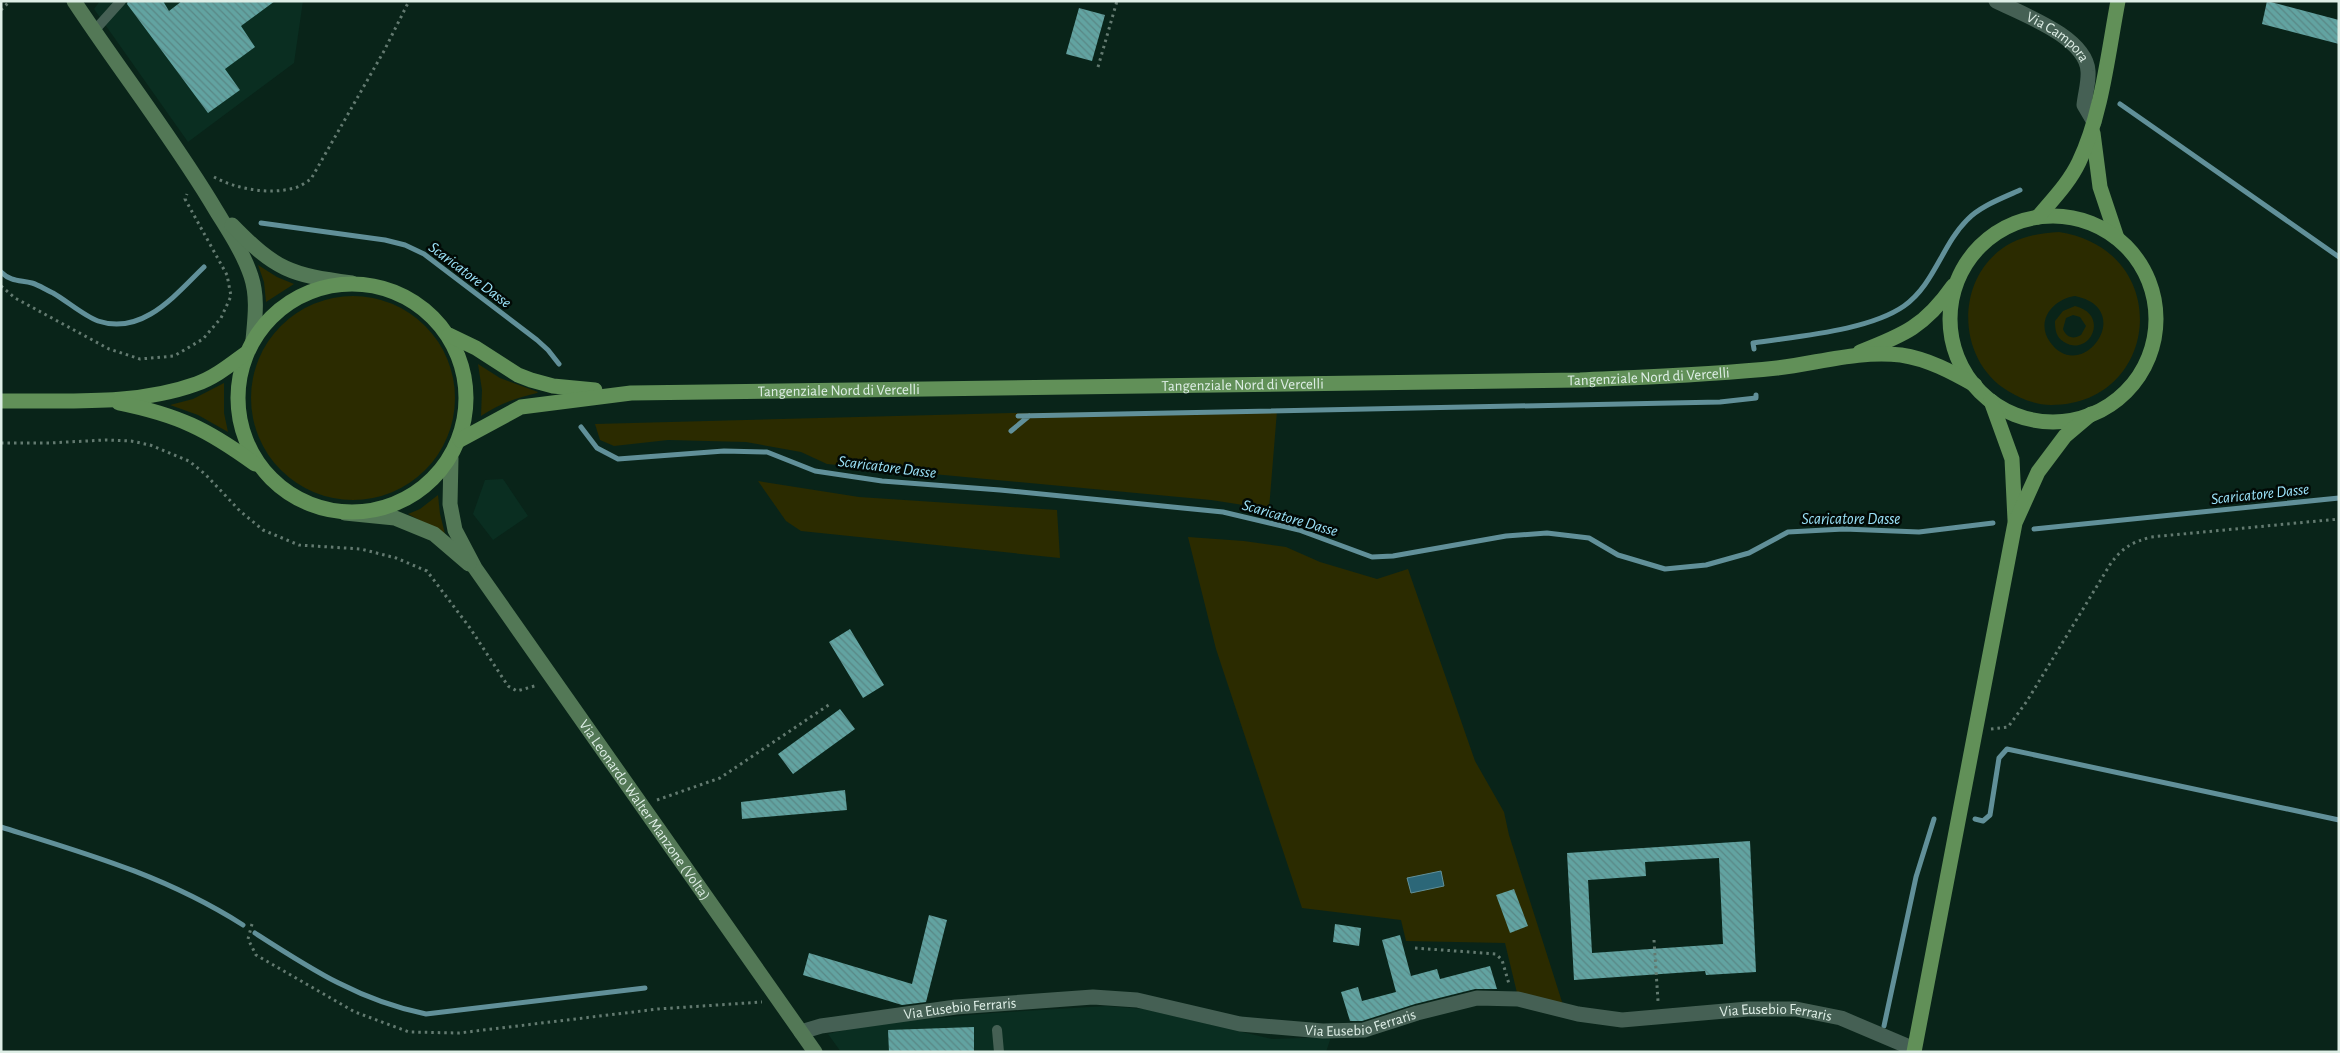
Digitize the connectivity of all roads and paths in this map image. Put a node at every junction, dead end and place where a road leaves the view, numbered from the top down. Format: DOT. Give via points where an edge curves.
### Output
graph roads {
  1 [pos="10,1"];
  2 [pos="74,1"];
  3 [pos="122,1"];
  4 [pos="409,1"];
  5 [pos="1117,1"];
  6 [pos="1996,1"];
  7 [pos="2118,1"];
  8 [pos="1,10"];
  9 [pos="94,31"];
  10 [pos="1098,67"];
  11 [pos="2094,126"];
  12 [pos="202,175"];
  13 [pos="210,202"];
  14 [pos="2038,217"];
  15 [pos="2117,238"];
  16 [pos="1960,274"];
  17 [pos="352,283"];
  18 [pos="1,286"];
  19 [pos="449,335"];
  20 [pos="253,340"];
  21 [pos="245,354"];
  22 [pos="1852,355"];
  23 [pos="1975,385"];
  24 [pos="631,393"];
  25 [pos="100,399"];
  26 [pos="1991,400"];
  27 [pos="1,401"];
  28 [pos="2091,414"];
  29 [pos="460,440"];
  30 [pos="1,443"];
  31 [pos="451,458"];
  32 [pos="262,469"];
  33 [pos="345,513"];
  34 [pos="2339,519"];
  35 [pos="2015,523"];
  36 [pos="475,568"];
  37 [pos="550,676"];
  38 [pos="830,704"];
  39 [pos="1975,731"];
  40 [pos="641,805"];
  41 [pos="252,924"];
  42 [pos="1654,940"];
  43 [pos="1415,948"];
  44 [pos="1512,999"];
  45 [pos="779,1000"];
  46 [pos="1659,1016"];
  47 [pos="998,1030"];
  48 [pos="801,1032"];
  49 [pos="1914,1050"];
  50 [pos="815,1052"];
  51 [pos="999,1052"];
  1 -- 8 [label="path"];
  2 -- 9 [label="main road"];
  3 -- 9 [label="lane"];
  4 -- 12 [label="path" via="311,178 296,188 273,190 226,183"];
  5 -- 10 [label="path"];
  6 -- 11 [label="street, Via Campora" via="2063,36 2081,52 2088,70 2084,105"];
  7 -- 11 [label="main road"];
  9 -- 12 [label="main road"];
  11 -- 14 [label="main road" via="2067,183"];
  11 -- 15 [label="main road" via="2100,187"];
  12 -- 13 [label="main road"];
  12 -- 18 [label="path" via="185,200 227,275 231,296 221,318 203,339 174,356 140,359 109,348 15,298"];
  13 -- 17 [label="main road" via="260,254 276,264 311,277"];
  13 -- 20 [label="main road" via="236,242 250,275 255,300"];
  14 -- 15 [label="main road, Tangenziale Nord di Vercelli" via="2080,219"];
  14 -- 16 [label="main road, Tangenziale Nord di Vercelli" via="2018,222 1992,236 1971,257"];
  15 -- 28 [label="main road" via="2143,267 2153,295 2156,324 2147,362 2137,379 2108,406"];
  16 -- 22 [label="main road, Tangenziale Nord di Vercelli" via="1930,315 1915,327"];
  16 -- 23 [label="main road" via="1950,312 1951,332 1960,360"];
  17 -- 19 [label="main road, Tangenziale Nord di Vercelli" via="386,288 412,300 430,313"];
  17 -- 20 [label="main road, Tangenziale Nord di Vercelli" via="304,293 270,316"];
  19 -- 24 [label="main road, Tangenziale Nord di Vercelli" via="532,380 553,386"];
  19 -- 29 [label="main road, Tangenziale Nord di Vercelli" via="465,371 467,411"];
  20 -- 21 [label="main road, Tangenziale Nord di Vercelli"];
  21 -- 25 [label="main road, Tangenziale Nord di Vercelli" via="197,384 140,396"];
  21 -- 32 [label="main road, Tangenziale Nord di Vercelli" via="239,385 240,417 247,444"];
  22 -- 23 [label="main road, Tangenziale Nord di Vercelli" via="1902,355 1952,372"];
  22 -- 24 [label="main road, Tangenziale Nord di Vercelli" via="1780,368 1719,374 1580,380"];
  23 -- 26 [label="main road"];
  24 -- 29 [label="main road, Tangenziale Nord di Vercelli" via="521,407"];
  25 -- 27 [label="main road, Tangenziale Nord di Vercelli"];
  25 -- 32 [label="main road, Tangenziale Nord di Vercelli" via="173,416 228,444"];
  26 -- 28 [label="main road" via="2009,412 2050,421 2071,420"];
  26 -- 35 [label="main road" via="2012,459"];
  28 -- 35 [label="main road" via="2065,436 2038,472"];
  29 -- 31 [label="main road, Tangenziale Nord di Vercelli"];
  30 -- 37 [label="path" via="131,441 172,453 205,474 263,530 299,545 361,549 396,558 427,571 508,686 517,691 535,687"];
  31 -- 33 [label="main road, Tangenziale Nord di Vercelli" via="436,477 408,498 394,505"];
  31 -- 36 [label="main road, Via Leonardo Walter Manzone (Volta)" via="450,504 455,530"];
  32 -- 33 [label="main road, Tangenziale Nord di Vercelli" via="280,488 311,505"];
  33 -- 36 [label="main road, Via Leonardo Walter Manzone (Volta)" via="395,518 434,534"];
  34 -- 39 [label="path" via="2135,541 2121,550 2111,563 2008,727"];
  35 -- 39 [label="main road"];
  36 -- 37 [label="main road, Via Leonardo Walter Manzone (Volta)"];
  37 -- 40 [label="main road, Via Leonardo Walter Manzone (Volta)"];
  38 -- 40 [label="path" via="720,778"];
  39 -- 49 [label="main road"];
  40 -- 45 [label="main road, Via Leonardo Walter Manzone (Volta)"];
  41 -- 45 [label="path" via="248,939 256,955 355,1012 409,1032 459,1033 658,1009"];
  42 -- 46 [label="path"];
  43 -- 44 [label="path" via="1496,954 1502,960"];
  44 -- 46 [label="street, Via Eusebio Ferraris" via="1622,1020"];
  44 -- 48 [label="street, Via Eusebio Ferraris" via="1477,998 1364,1030 1323,1032 1240,1024 1137,1000 1093,998 956,1007 820,1026"];
  45 -- 48 [label="main road, Via Leonardo Walter Manzone (Volta)"];
  46 -- 49 [label="street, Via Eusebio Ferraris" via="1796,1009 1841,1018"];
  47 -- 51 [label="lane"];
  48 -- 50 [label="main road, Via Leonardo Walter Manzone (Volta)"];
}
